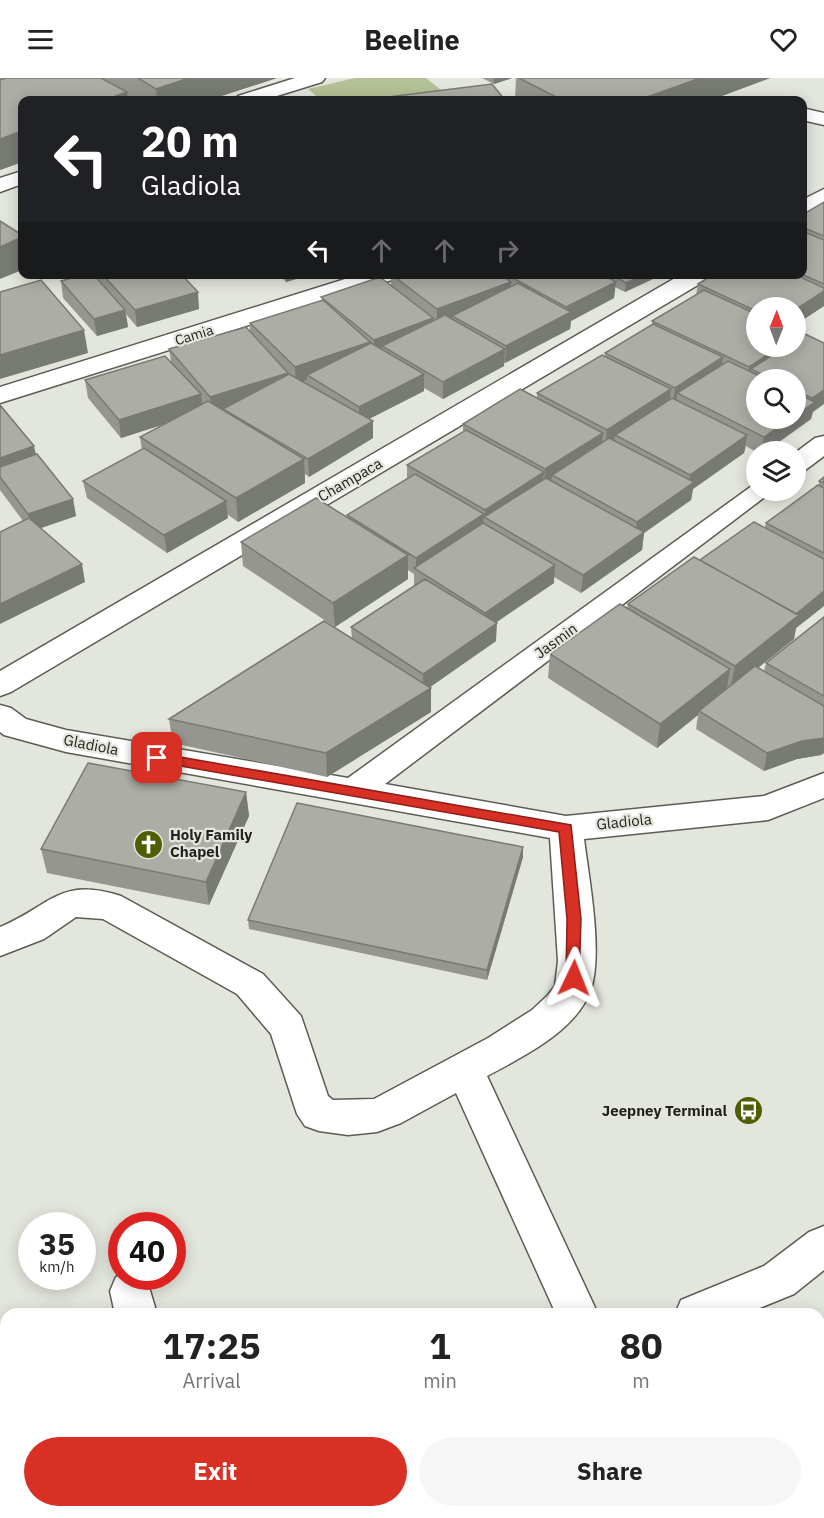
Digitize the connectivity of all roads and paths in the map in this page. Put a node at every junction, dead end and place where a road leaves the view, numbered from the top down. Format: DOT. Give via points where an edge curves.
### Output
graph roads {
  1 [pos="315,78"];
  2 [pos="258,96"];
  3 [pos="807,115"];
  4 [pos="824,119"];
  5 [pos="18,179"];
  6 [pos="0,186"];
  7 [pos="824,196"];
  8 [pos="807,207"];
  9 [pos="371,279"];
  10 [pos="692,279"];
  11 [pos="0,395"];
  12 [pos="824,444"];
  13 [pos="806,457"];
  14 [pos="746,501"];
  15 [pos="0,686"];
  16 [pos="0,716"];
  17 [pos="824,785"];
  18 [pos="352,792"];
  19 [pos="566,828"];
  20 [pos="0,942"];
  21 [pos="465,1070"];
  22 [pos="824,1245"];
  23 [pos="574,1308"];
  24 [pos="711,1308"];
  1 -- 2 [label="street"];
  3 -- 4 [label="street"];
  5 -- 6 [label="street"];
  7 -- 8 [label="street"];
  9 -- 11 [label="street, Camia"];
  10 -- 15 [label="street, Champaca"];
  12 -- 13 [label="street"];
  14 -- 18 [label="street, Jasmin"];
  16 -- 18 [label="street, Gladiola" via="15,728 66,741"];
  17 -- 19 [label="street, Gladiola" via="768,808"];
  18 -- 19 [label="street, Gladiola"];
  19 -- 21 [label="street" via="574,919 573,990 558,1009 526,1033"];
  20 -- 21 [label="street" via="31,929 70,903 109,906 250,984 288,1027 311,1102 319,1114 343,1119 378,1114"];
  21 -- 23 [label="street"];
  22 -- 24 [label="street" via="779,1280"];
}
